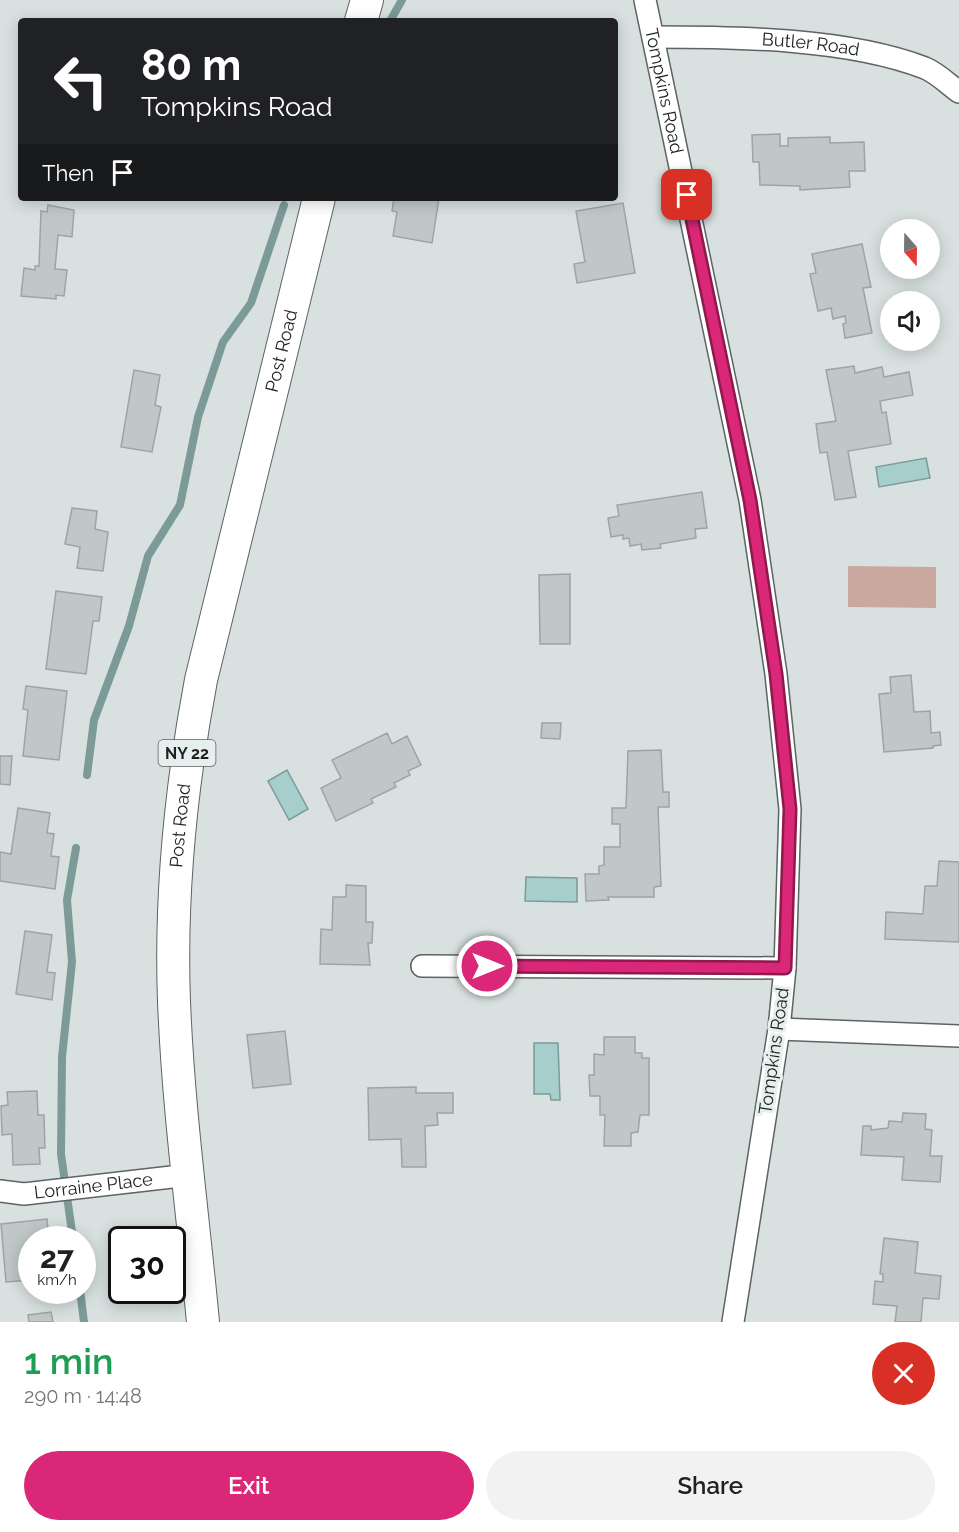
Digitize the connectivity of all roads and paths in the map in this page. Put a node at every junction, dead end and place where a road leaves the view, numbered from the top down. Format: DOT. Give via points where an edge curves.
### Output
graph roads {
  1 [pos="367,0"];
  2 [pos="645,0"];
  3 [pos="363,18"];
  4 [pos="653,37"];
  5 [pos="959,92"];
  6 [pos="318,201"];
  7 [pos="422,966"];
  8 [pos="785,968"];
  9 [pos="779,1029"];
  10 [pos="959,1036"];
  11 [pos="189,1175"];
  12 [pos="0,1191"];
  13 [pos="204,1322"];
  14 [pos="733,1322"];
  1 -- 3 [label="main road"];
  2 -- 4 [label="street, Tompkins Road"];
  4 -- 5 [label="street, Butler Road" via="820,44 927,69"];
  4 -- 8 [label="street, Tompkins Road" via="750,500 776,674 790,809"];
  6 -- 11 [label="main road, Post Road / NY 22" via="201,680 188,753 178,836 174,1001"];
  7 -- 8 [label="street"];
  8 -- 9 [label="street, Tompkins Road"];
  9 -- 10 [label="street"];
  9 -- 14 [label="street, Tompkins Road"];
  11 -- 12 [label="street, Lorraine Place" via="24,1194"];
  11 -- 13 [label="main road, Post Road / NY 22"];
}
